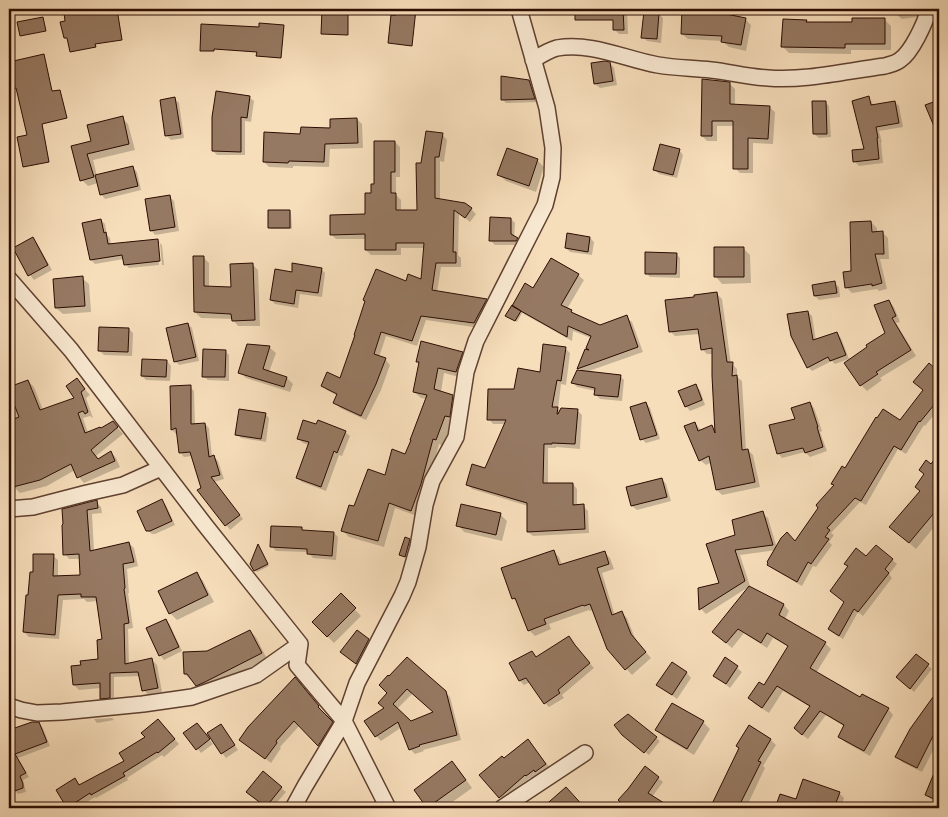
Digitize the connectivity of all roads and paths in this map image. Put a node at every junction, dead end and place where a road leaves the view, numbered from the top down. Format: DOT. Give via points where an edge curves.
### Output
graph roads {
  1 [pos="519,9"];
  2 [pos="928,9"];
  3 [pos="533,60"];
  4 [pos="9,279"];
  5 [pos="161,468"];
  6 [pos="9,509"];
  7 [pos="300,644"];
  8 [pos="9,706"];
  9 [pos="344,721"];
  10 [pos="585,753"];
  11 [pos="293,808"];
  12 [pos="388,808"];
  13 [pos="502,808"];
  1 -- 3 [label="street"];
  2 -- 3 [label="street" via="925,22 907,54 896,63 815,76 746,76 658,65 610,52 575,47 556,49"];
  3 -- 9 [label="street" via="547,108 553,148 552,178 545,205 476,341 466,372 456,437 432,481 408,582 357,683"];
  4 -- 5 [label="street" via="71,350"];
  5 -- 6 [label="street" via="123,486 33,507"];
  5 -- 7 [label="street"];
  7 -- 8 [label="street" via="256,675 192,697 62,712 37,713"];
  7 -- 9 [label="street" via="297,665"];
  9 -- 11 [label="street"];
  9 -- 12 [label="street"];
  10 -- 13 [label="street"];
}
